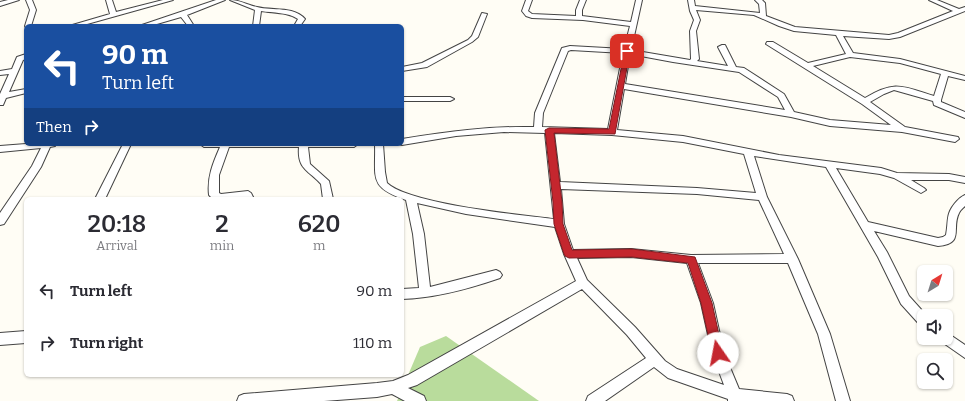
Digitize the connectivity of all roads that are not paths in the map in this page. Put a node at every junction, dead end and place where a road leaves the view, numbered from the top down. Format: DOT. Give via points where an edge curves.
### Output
graph roads {
  1 [pos="16,0"];
  2 [pos="29,0"];
  3 [pos="109,0"];
  4 [pos="170,0"];
  5 [pos="222,0"];
  6 [pos="233,0"];
  7 [pos="529,0"];
  8 [pos="583,0"];
  9 [pos="639,0"];
  10 [pos="758,0"];
  11 [pos="932,0"];
  12 [pos="0,4"];
  13 [pos="692,4"];
  14 [pos="258,9"];
  15 [pos="965,9"];
  16 [pos="958,11"];
  17 [pos="183,14"];
  18 [pos="484,14"];
  19 [pos="763,15"];
  20 [pos="114,16"];
  21 [pos="579,18"];
  22 [pos="29,24"];
  23 [pos="80,24"];
  24 [pos="149,24"];
  25 [pos="190,24"];
  26 [pos="256,24"];
  27 [pos="298,24"];
  28 [pos="633,24"];
  29 [pos="839,34"];
  30 [pos="770,44"];
  31 [pos="722,47"];
  32 [pos="627,51"];
  33 [pos="850,55"];
  34 [pos="24,57"];
  35 [pos="692,62"];
  36 [pos="807,65"];
  37 [pos="733,68"];
  38 [pos="404,69"];
  39 [pos="15,71"];
  40 [pos="0,73"];
  41 [pos="945,73"];
  42 [pos="965,78"];
  43 [pos="621,86"];
  44 [pos="24,92"];
  45 [pos="404,99"];
  46 [pos="450,99"];
  47 [pos="2,100"];
  48 [pos="937,100"];
  49 [pos="865,102"];
  50 [pos="791,114"];
  51 [pos="965,115"];
  52 [pos="902,129"];
  53 [pos="538,130"];
  54 [pos="549,130"];
  55 [pos="612,132"];
  56 [pos="955,139"];
  57 [pos="404,142"];
  58 [pos="30,146"];
  59 [pos="49,146"];
  60 [pos="126,146"];
  61 [pos="225,146"];
  62 [pos="304,146"];
  63 [pos="379,146"];
  64 [pos="0,149"];
  65 [pos="748,152"];
  66 [pos="830,165"];
  67 [pos="897,176"];
  68 [pos="965,180"];
  69 [pos="556,185"];
  70 [pos="921,190"];
  71 [pos="101,197"];
  72 [pos="218,197"];
  73 [pos="227,197"];
  74 [pos="249,197"];
  75 [pos="328,197"];
  76 [pos="762,197"];
  77 [pos="410,198"];
  78 [pos="965,199"];
  79 [pos="0,221"];
  80 [pos="559,224"];
  81 [pos="865,225"];
  82 [pos="569,254"];
  83 [pos="792,259"];
  84 [pos="691,260"];
  85 [pos="496,275"];
  86 [pos="584,283"];
  87 [pos="404,294"];
  88 [pos="425,294"];
  89 [pos="917,314"];
  90 [pos="24,337"];
  91 [pos="0,339"];
  92 [pos="655,359"];
  93 [pos="393,387"];
  94 [pos="735,398"];
  95 [pos="846,400"];
  96 [pos="244,401"];
  97 [pos="419,401"];
  98 [pos="594,401"];
  99 [pos="787,401"];
  1 -- 12 [label="street"];
  2 -- 22 [label="street" via="33,10"];
  3 -- 20 [label="street"];
  4 -- 20 [label="street"];
  5 -- 17 [label="street"];
  6 -- 14 [label="street"];
  7 -- 21 [label="street" via="525,11 530,16"];
  8 -- 21 [label="street"];
  9 -- 28 [label="street"];
  10 -- 19 [label="street" via="762,3"];
  11 -- 16 [label="street"];
  13 -- 19 [label="street"];
  13 -- 35 [label="street" via="696,20 692,31 695,59"];
  14 -- 26 [label="street"];
  14 -- 27 [label="street" via="300,16 302,19"];
  15 -- 16 [label="street"];
  16 -- 29 [label="street" via="900,35 879,37"];
  17 -- 24 [label="street"];
  17 -- 25 [label="street"];
  18 -- 38 [label="street" via="475,36 470,41 424,65"];
  19 -- 29 [label="street" via="787,27"];
  20 -- 23 [label="street"];
  21 -- 28 [label="street"];
  28 -- 32 [label="street"];
  29 -- 33 [label="street"];
  30 -- 36 [label="street"];
  31 -- 37 [label="street"];
  32 -- 35 [label="street"];
  32 -- 43 [label="street"];
  32 -- 53 [label="street" via="570,48 565,50 539,113"];
  33 -- 36 [label="street"];
  33 -- 41 [label="street" via="900,61"];
  34 -- 39 [label="street" via="20,59"];
  35 -- 37 [label="street"];
  36 -- 49 [label="street"];
  37 -- 50 [label="street" via="745,72 781,96"];
  39 -- 40 [label="street"];
  39 -- 47 [label="street"];
  41 -- 42 [label="street"];
  41 -- 48 [label="street"];
  43 -- 50 [label="street"];
  43 -- 55 [label="street"];
  44 -- 47 [label="street"];
  45 -- 46 [label="street"];
  48 -- 49 [label="street" via="899,88 889,88"];
  48 -- 51 [label="street" via="940,105"];
  49 -- 52 [label="street"];
  50 -- 52 [label="street" via="830,123"];
  52 -- 56 [label="street"];
  53 -- 54 [label="street"];
  53 -- 57 [label="street" via="476,131"];
  54 -- 55 [label="street"];
  54 -- 69 [label="street"];
  55 -- 65 [label="street" via="683,140"];
  58 -- 64 [label="street"];
  59 -- 79 [label="street"];
  60 -- 71 [label="street"];
  61 -- 72 [label="street" via="215,168 212,184 214,195"];
  62 -- 75 [label="street" via="302,158 305,166 326,183"];
  63 -- 77 [label="street" via="382,183 387,189"];
  65 -- 66 [label="street"];
  65 -- 76 [label="street"];
  66 -- 67 [label="street" via="867,168"];
  66 -- 81 [label="street"];
  67 -- 68 [label="street" via="949,176"];
  67 -- 70 [label="street"];
  69 -- 76 [label="street" via="697,191"];
  69 -- 80 [label="street"];
  73 -- 74 [label="street" via="248,194"];
  76 -- 83 [label="street"];
  77 -- 80 [label="street" via="452,208"];
  77 -- 88 [label="street" via="421,241"];
  78 -- 81 [label="street" via="954,212 952,234 947,241 938,242"];
  80 -- 82 [label="street"];
  81 -- 89 [label="street" via="905,300"];
  82 -- 84 [label="street" via="632,253"];
  82 -- 86 [label="street" via="576,272"];
  83 -- 84 [label="street"];
  83 -- 95 [label="street" via="824,334"];
  84 -- 94 [label="street" via="707,303 718,353"];
  85 -- 88 [label="street"];
  86 -- 92 [label="street"];
  86 -- 93 [label="street" via="412,380"];
  87 -- 88 [label="street"];
  90 -- 91 [label="street"];
  92 -- 94 [label="street" via="673,374"];
  92 -- 98 [label="street"];
  93 -- 96 [label="street"];
  93 -- 97 [label="street"];
  94 -- 99 [label="street"];
}
